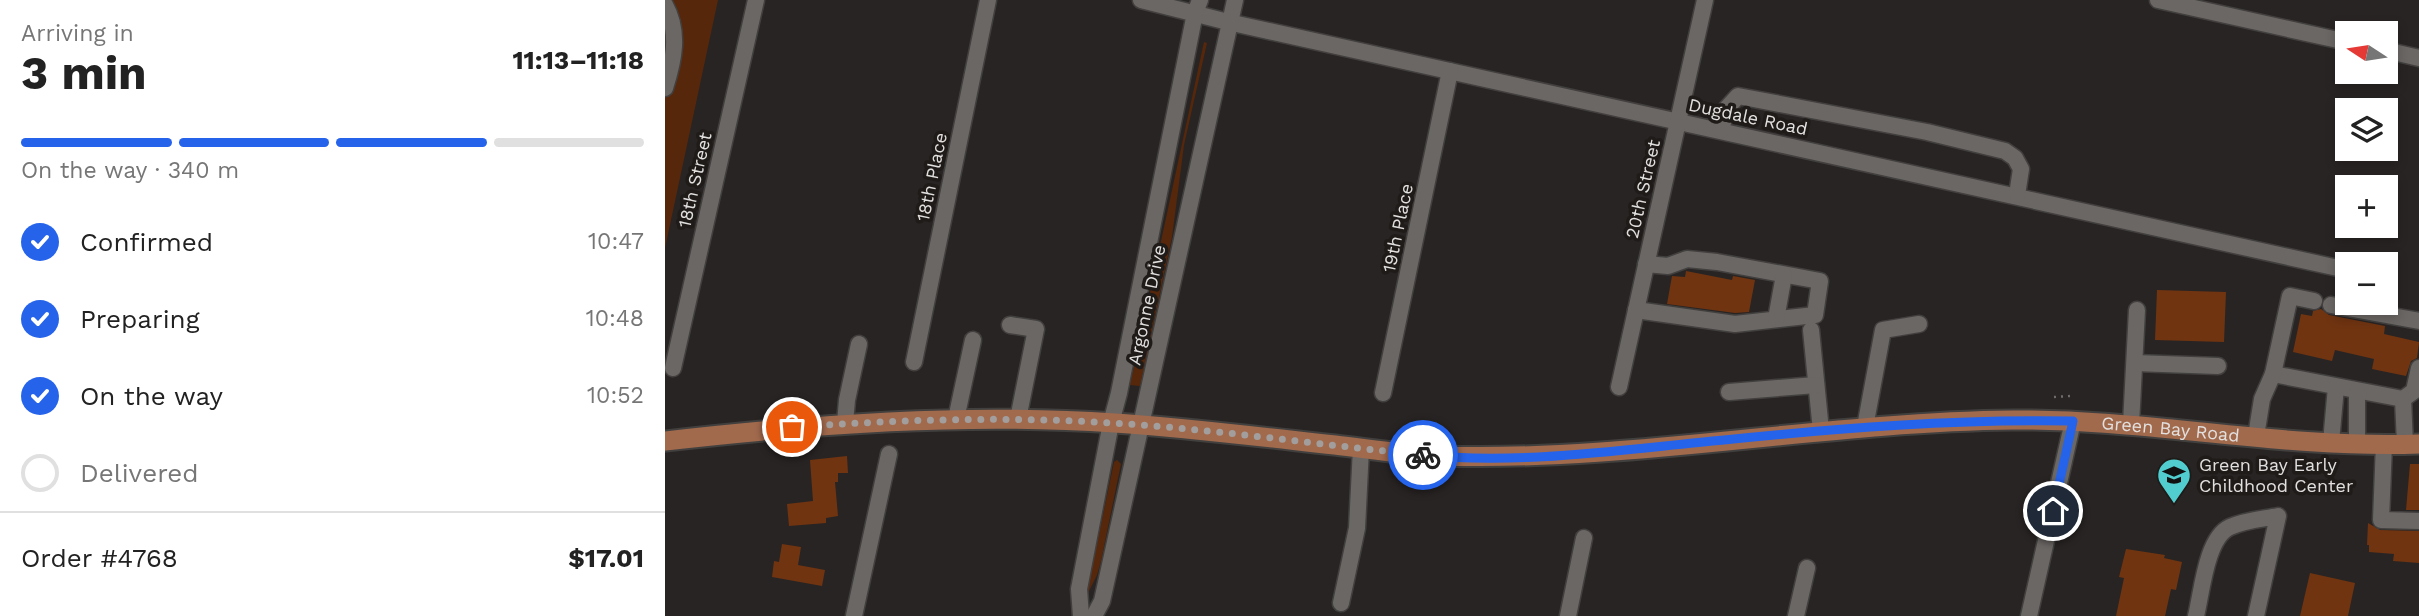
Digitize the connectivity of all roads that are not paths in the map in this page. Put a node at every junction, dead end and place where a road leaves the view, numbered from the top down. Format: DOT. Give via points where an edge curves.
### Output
graph roads {
  1 [pos="755,0"];
  2 [pos="988,0"];
  3 [pos="1141,0"];
  4 [pos="1235,0"];
  5 [pos="1705,0"];
  6 [pos="2158,0"];
  7 [pos="665,5"];
  8 [pos="1197,7"];
  9 [pos="1229,22"];
  10 [pos="2335,39"];
  11 [pos="2398,53"];
  12 [pos="2419,58"];
  13 [pos="1450,71"];
  14 [pos="665,88"];
  15 [pos="1678,121"];
  16 [pos="1721,130"];
  17 [pos="2017,195"];
  18 [pos="1646,264"];
  19 [pos="2335,267"];
  20 [pos="1784,275"];
  21 [pos="2314,301"];
  22 [pos="2332,305"];
  23 [pos="1636,310"];
  24 [pos="2137,310"];
  25 [pos="1776,319"];
  26 [pos="2419,321"];
  27 [pos="1919,324"];
  28 [pos="1010,325"];
  29 [pos="1811,330"];
  30 [pos="973,340"];
  31 [pos="859,344"];
  32 [pos="914,362"];
  33 [pos="2135,363"];
  34 [pos="2218,366"];
  35 [pos="673,368"];
  36 [pos="2419,369"];
  37 [pos="2273,374"];
  38 [pos="1816,385"];
  39 [pos="1619,387"];
  40 [pos="2336,387"];
  41 [pos="2357,391"];
  42 [pos="1729,392"];
  43 [pos="1383,393"];
  44 [pos="2403,399"];
  45 [pos="956,419"];
  46 [pos="1018,419"];
  47 [pos="2073,421"];
  48 [pos="845,423"];
  49 [pos="1111,423"];
  50 [pos="2131,424"];
  51 [pos="1140,425"];
  52 [pos="1864,427"];
  53 [pos="1821,431"];
  54 [pos="2256,436"];
  55 [pos="665,442"];
  56 [pos="2331,442"];
  57 [pos="2357,444"];
  58 [pos="2384,444"];
  59 [pos="2412,444"];
  60 [pos="1361,448"];
  61 [pos="889,454"];
  62 [pos="2419,521"];
  63 [pos="1584,538"];
  64 [pos="1807,568"];
  65 [pos="1341,603"];
  66 [pos="854,616"];
  67 [pos="1081,616"];
  68 [pos="1094,616"];
  69 [pos="1568,616"];
  70 [pos="1797,616"];
  71 [pos="2029,616"];
  72 [pos="2196,616"];
  73 [pos="2256,616"];
  1 -- 35 [label="street, 18th Street"];
  2 -- 32 [label="street, 18th Place"];
  3 -- 8 [label="street, Dugdale Road"];
  4 -- 9 [label="street, Argonne Drive"];
  5 -- 15 [label="street, 20th Street"];
  6 -- 10 [label="street"];
  7 -- 14 [label="street" via="674,31 674,49"];
  8 -- 9 [label="street, Dugdale Road"];
  8 -- 49 [label="street, Argonne Drive"];
  9 -- 13 [label="street, Dugdale Road"];
  9 -- 51 [label="street, Argonne Drive"];
  11 -- 12 [label="street"];
  13 -- 15 [label="street, Dugdale Road"];
  13 -- 43 [label="street, 19th Place"];
  15 -- 16 [label="street, Dugdale Road"];
  15 -- 18 [label="street, 20th Street"];
  16 -- 17 [label="street, Dugdale Road"];
  16 -- 17 [label="street" via="1727,108 1738,96 1927,132 2005,150 2021,169"];
  17 -- 19 [label="street, Dugdale Road"];
  18 -- 20 [label="street" via="1668,266 1686,259"];
  18 -- 23 [label="street, 20th Street"];
  20 -- 25 [label="street"];
  20 -- 25 [label="street" via="1820,281 1815,315"];
  21 -- 37 [label="street" via="2290,296"];
  22 -- 26 [label="street"];
  23 -- 25 [label="street" via="1735,324"];
  23 -- 39 [label="street, 20th Street"];
  24 -- 33 [label="street"];
  27 -- 52 [label="street" via="1883,330"];
  28 -- 46 [label="street" via="1036,330"];
  29 -- 38 [label="street"];
  30 -- 45 [label="street"];
  31 -- 48 [label="street"];
  33 -- 34 [label="street"];
  33 -- 50 [label="street"];
  36 -- 44 [label="street" via="2414,391"];
  37 -- 40 [label="street"];
  37 -- 54 [label="street" via="2262,399"];
  38 -- 42 [label="street"];
  38 -- 53 [label="street"];
  40 -- 41 [label="street"];
  40 -- 56 [label="street"];
  41 -- 44 [label="street"];
  41 -- 57 [label="street"];
  44 -- 59 [label="street"];
  45 -- 46 [label="main road, Green Bay Road"];
  45 -- 48 [label="main road, Green Bay Road"];
  46 -- 49 [label="main road, Green Bay Road"];
  47 -- 50 [label="main road, Green Bay Road"];
  47 -- 52 [label="main road, Green Bay Road"];
  47 -- 71 [label="street"];
  48 -- 55 [label="main road, Green Bay Road"];
  49 -- 51 [label="main road, Green Bay Road"];
  49 -- 67 [label="street, Argonne Drive" via="1079,589"];
  50 -- 54 [label="main road, Green Bay Road"];
  51 -- 60 [label="main road, Green Bay Road"];
  51 -- 68 [label="street, Argonne Drive" via="1103,601"];
  52 -- 53 [label="main road, Green Bay Road"];
  53 -- 60 [label="main road, Green Bay Road" via="1538,456 1434,456"];
  54 -- 56 [label="main road, Green Bay Road"];
  56 -- 57 [label="main road, Green Bay Road"];
  57 -- 58 [label="main road, Green Bay Road"];
  58 -- 59 [label="main road, Green Bay Road"];
  58 -- 62 [label="street" via="2381,520"];
  60 -- 65 [label="street" via="1357,528"];
  61 -- 66 [label="street"];
  63 -- 69 [label="street"];
  64 -- 70 [label="street"];
  72 -- 73 [label="street" via="2212,546 2227,528 2277,516"];
}
